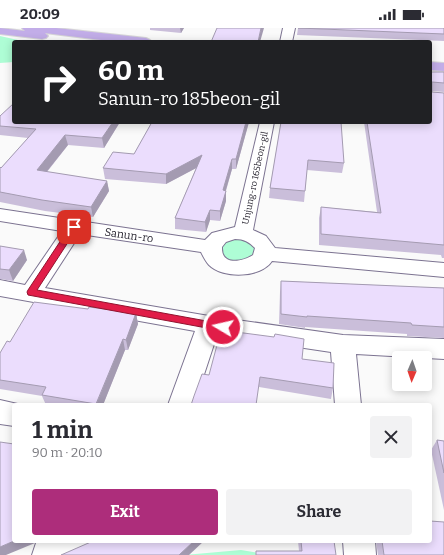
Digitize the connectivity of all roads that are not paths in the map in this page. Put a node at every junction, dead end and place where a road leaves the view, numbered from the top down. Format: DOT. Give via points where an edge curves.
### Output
graph roads {
  1 [pos="28,28"];
  2 [pos="289,28"];
  3 [pos="0,31"];
  4 [pos="70,40"];
  5 [pos="129,40"];
  6 [pos="286,40"];
  7 [pos="432,58"];
  8 [pos="444,59"];
  9 [pos="432,66"];
  10 [pos="444,67"];
  11 [pos="267,124"];
  12 [pos="0,215"];
  13 [pos="74,227"];
  14 [pos="243,233"];
  15 [pos="211,247"];
  16 [pos="265,254"];
  17 [pos="444,270"];
  18 [pos="0,288"];
  19 [pos="31,292"];
  20 [pos="209,325"];
  21 [pos="343,344"];
  22 [pos="444,349"];
  23 [pos="182,403"];
  24 [pos="348,403"];
  25 [pos="0,412"];
  26 [pos="12,414"];
  27 [pos="71,543"];
  28 [pos="359,543"];
  29 [pos="48,555"];
  30 [pos="360,555"];
  1 -- 5 [label="main road"];
  2 -- 6 [label="street"];
  3 -- 4 [label="main road"];
  7 -- 8 [label="main road"];
  9 -- 10 [label="main road"];
  11 -- 14 [label="street, Unjung-ro 165beon-gil"];
  12 -- 13 [label="street, Sanun-ro"];
  13 -- 15 [label="street, Sanun-ro"];
  13 -- 19 [label="street"];
  14 -- 15 [label="street" via="219,237"];
  14 -- 16 [label="street" via="257,238 265,248"];
  15 -- 16 [label="street" via="210,252 218,263 233,268 250,267 263,259"];
  16 -- 17 [label="street"];
  18 -- 19 [label="street"];
  19 -- 20 [label="street"];
  20 -- 21 [label="street"];
  20 -- 23 [label="street"];
  21 -- 22 [label="street"];
  21 -- 24 [label="street"];
  25 -- 26 [label="street"];
  27 -- 29 [label="street"];
  28 -- 30 [label="street"];
}
